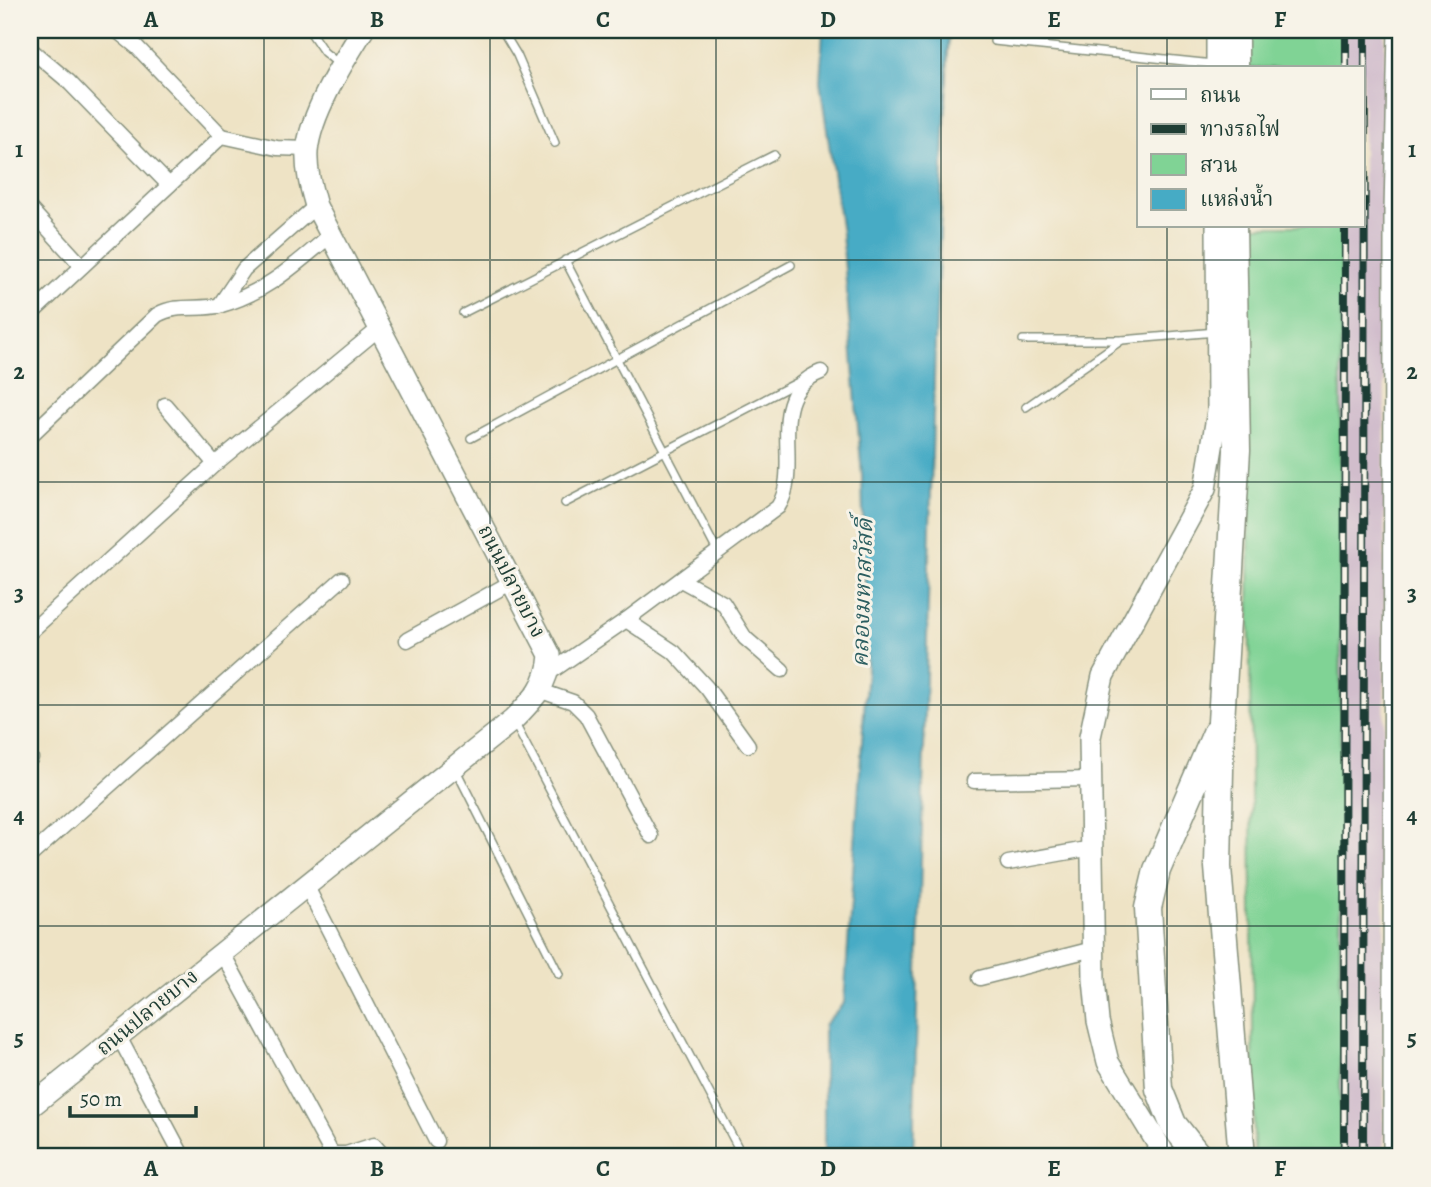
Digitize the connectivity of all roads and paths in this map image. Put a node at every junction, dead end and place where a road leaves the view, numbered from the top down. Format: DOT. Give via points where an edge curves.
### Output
graph roads {
  1 [pos="116,30"];
  2 [pos="309,30"];
  3 [pos="363,30"];
  4 [pos="502,30"];
  5 [pos="1217,30"];
  6 [pos="1235,30"];
  7 [pos="1399,30"];
  8 [pos="994,41"];
  9 [pos="30,49"];
  10 [pos="1163,64"];
  11 [pos="341,66"];
  12 [pos="1203,66"];
  13 [pos="1223,66"];
  14 [pos="1223,66"];
  15 [pos="1400,93"];
  16 [pos="222,136"];
  17 [pos="555,143"];
  18 [pos="307,149"];
  19 [pos="774,155"];
  20 [pos="169,185"];
  21 [pos="316,206"];
  22 [pos="30,209"];
  23 [pos="1398,211"];
  24 [pos="1228,232"];
  25 [pos="331,234"];
  26 [pos="565,260"];
  27 [pos="791,265"];
  28 [pos="82,266"];
  29 [pos="219,306"];
  30 [pos="463,313"];
  31 [pos="30,315"];
  32 [pos="381,327"];
  33 [pos="1217,332"];
  34 [pos="1023,340"];
  35 [pos="1122,340"];
  36 [pos="616,358"];
  37 [pos="821,372"];
  38 [pos="806,378"];
  39 [pos="164,405"];
  40 [pos="1026,407"];
  41 [pos="30,436"];
  42 [pos="471,438"];
  43 [pos="665,452"];
  44 [pos="215,464"];
  45 [pos="565,503"];
  46 [pos="718,552"];
  47 [pos="342,579"];
  48 [pos="681,580"];
  49 [pos="512,582"];
  50 [pos="626,620"];
  51 [pos="30,632"];
  52 [pos="407,640"];
  53 [pos="782,670"];
  54 [pos="545,682"];
  55 [pos="513,720"];
  56 [pos="1221,722"];
  57 [pos="748,744"];
  58 [pos="454,766"];
  59 [pos="1091,779"];
  60 [pos="974,781"];
  61 [pos="651,836"];
  62 [pos="1092,848"];
  63 [pos="30,856"];
  64 [pos="1008,863"];
  65 [pos="306,885"];
  66 [pos="1093,949"];
  67 [pos="222,952"];
  68 [pos="559,974"];
  69 [pos="980,978"];
  70 [pos="118,1035"];
  71 [pos="30,1107"];
  72 [pos="436,1141"];
  73 [pos="183,1157"];
  74 [pos="384,1157"];
  75 [pos="743,1157"];
  76 [pos="1166,1157"];
  77 [pos="1199,1157"];
  78 [pos="1242,1157"];
  79 [pos="1394,1157"];
  1 -- 16 [label="street"];
  2 -- 11 [label="lane"];
  3 -- 11 [label="main road, ถนนปลายบาง"];
  4 -- 17 [label="lane"];
  5 -- 13 [label="main road"];
  6 -- 14 [label="highway"];
  7 -- 15 [label="main road"];
  8 -- 10 [label="lane"];
  9 -- 20 [label="street" via="68,81"];
  10 -- 12 [label="lane"];
  11 -- 18 [label="main road, ถนนปลายบาง"];
  15 -- 23 [label="main road"];
  16 -- 18 [label="street" via="277,148"];
  16 -- 20 [label="street"];
  18 -- 21 [label="main road, ถนนปลายบาง"];
  19 -- 26 [label="lane"];
  20 -- 28 [label="street"];
  21 -- 25 [label="main road, ถนนปลายบาง"];
  21 -- 29 [label="street" via="244,268"];
  22 -- 28 [label="street"];
  23 -- 79 [label="main road"];
  24 -- 33 [label="main road"];
  24 -- 56 [label="highway" via="1237,450"];
  25 -- 29 [label="street" via="264,289"];
  25 -- 32 [label="main road, ถนนปลายบาง"];
  26 -- 30 [label="lane"];
  26 -- 36 [label="lane"];
  27 -- 36 [label="lane"];
  28 -- 31 [label="street"];
  29 -- 41 [label="street" via="171,309 157,315"];
  32 -- 44 [label="street"];
  32 -- 49 [label="main road, ถนนปลายบาง"];
  33 -- 35 [label="lane"];
  33 -- 59 [label="main road" via="1218,411 1205,489 1102,676 1090,737"];
  34 -- 35 [label="lane"];
  35 -- 40 [label="lane"];
  36 -- 42 [label="lane"];
  36 -- 43 [label="lane"];
  37 -- 38 [label="street"];
  38 -- 43 [label="lane"];
  38 -- 46 [label="street" via="785,426 789,484 784,499"];
  39 -- 44 [label="street"];
  43 -- 45 [label="lane"];
  43 -- 46 [label="lane"];
  44 -- 51 [label="street"];
  46 -- 48 [label="street"];
  47 -- 63 [label="street"];
  48 -- 50 [label="street"];
  48 -- 53 [label="street" via="723,603 745,638"];
  49 -- 52 [label="street"];
  49 -- 54 [label="main road, ถนนปลายบาง" via="550,655"];
  50 -- 54 [label="street"];
  50 -- 57 [label="street" via="674,652"];
  54 -- 55 [label="main road, ถนนปลายบาง"];
  54 -- 61 [label="street" via="586,715"];
  55 -- 58 [label="main road, ถนนปลายบาง"];
  55 -- 75 [label="lane"];
  56 -- 77 [label="highway" via="1157,870 1148,908 1159,1089 1173,1124"];
  56 -- 78 [label="highway" via="1218,867"];
  58 -- 65 [label="main road, ถนนปลายบาง"];
  58 -- 68 [label="lane"];
  59 -- 60 [label="street"];
  59 -- 62 [label="main road"];
  62 -- 64 [label="street"];
  62 -- 66 [label="main road"];
  65 -- 67 [label="main road, ถนนปลายบาง"];
  65 -- 72 [label="street"];
  66 -- 69 [label="street"];
  66 -- 76 [label="main road" via="1098,1021 1108,1062"];
  67 -- 70 [label="main road, ถนนปลายบาง"];
  67 -- 74 [label="street" via="332,1154 374,1145"];
  70 -- 71 [label="main road, ถนนปลายบาง"];
  70 -- 73 [label="street"];
}
